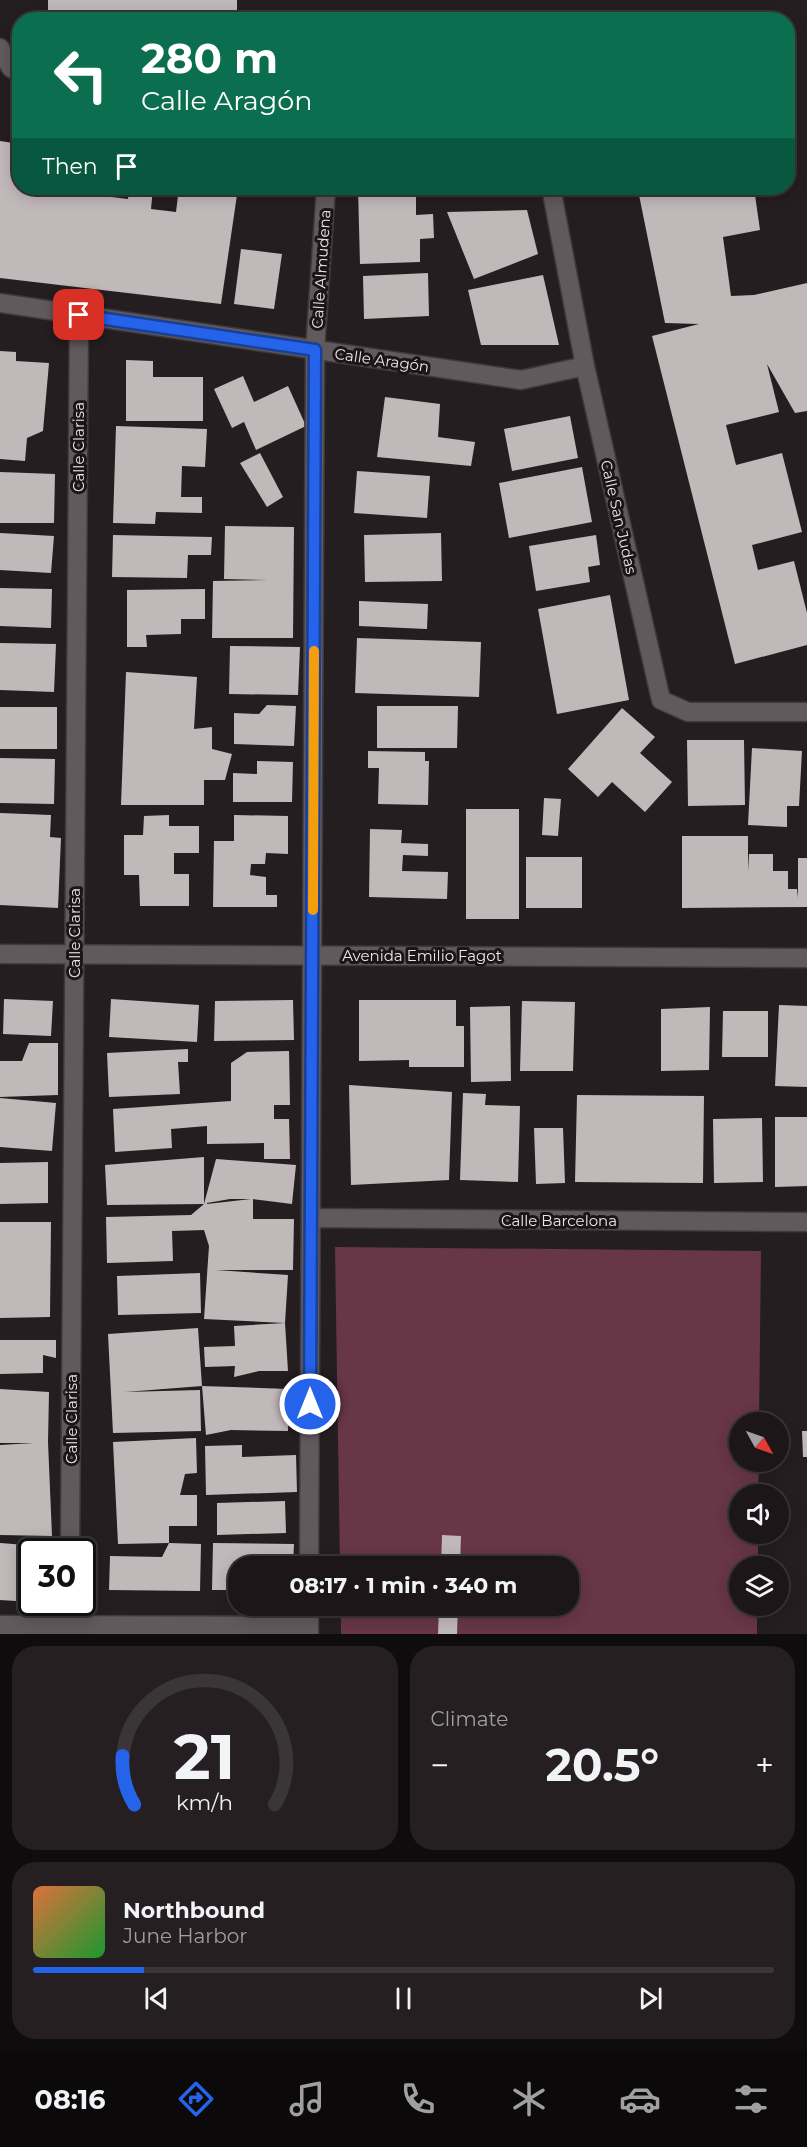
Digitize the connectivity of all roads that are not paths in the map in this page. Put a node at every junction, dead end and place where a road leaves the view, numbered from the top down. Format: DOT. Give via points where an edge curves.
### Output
graph roads {
  1 [pos="0,48"];
  2 [pos="12,69"];
  3 [pos="326,195"];
  4 [pos="554,195"];
  5 [pos="0,303"];
  6 [pos="79,315"];
  7 [pos="315,350"];
  8 [pos="585,366"];
  9 [pos="807,712"];
  10 [pos="0,954"];
  11 [pos="74,954"];
  12 [pos="312,955"];
  13 [pos="807,958"];
  14 [pos="312,1218"];
  15 [pos="807,1221"];
  16 [pos="70,1538"];
  17 [pos="309,1556"];
  18 [pos="0,1625"];
  19 [pos="70,1630"];
  20 [pos="309,1630"];
  1 -- 2 [label="street"];
  3 -- 7 [label="street, Calle Almudena"];
  4 -- 8 [label="street, Calle San Judas"];
  5 -- 6 [label="street, Calle Aragón"];
  6 -- 7 [label="street, Calle Aragón"];
  6 -- 11 [label="street, Calle Clarisa"];
  7 -- 8 [label="street, Calle Aragón" via="521,381"];
  7 -- 12 [label="street, Calle Almudena"];
  8 -- 9 [label="street, Calle San Judas" via="661,700 687,712"];
  10 -- 11 [label="street, Avenida Emilio Fagot"];
  11 -- 12 [label="street, Avenida Emilio Fagot"];
  11 -- 16 [label="street, Calle Clarisa"];
  12 -- 13 [label="street, Avenida Emilio Fagot"];
  12 -- 14 [label="street, Calle Almudena"];
  14 -- 15 [label="street, Calle Barcelona"];
  14 -- 17 [label="street, Calle Almudena"];
  18 -- 19 [label="street"];
  19 -- 20 [label="street"];
}
